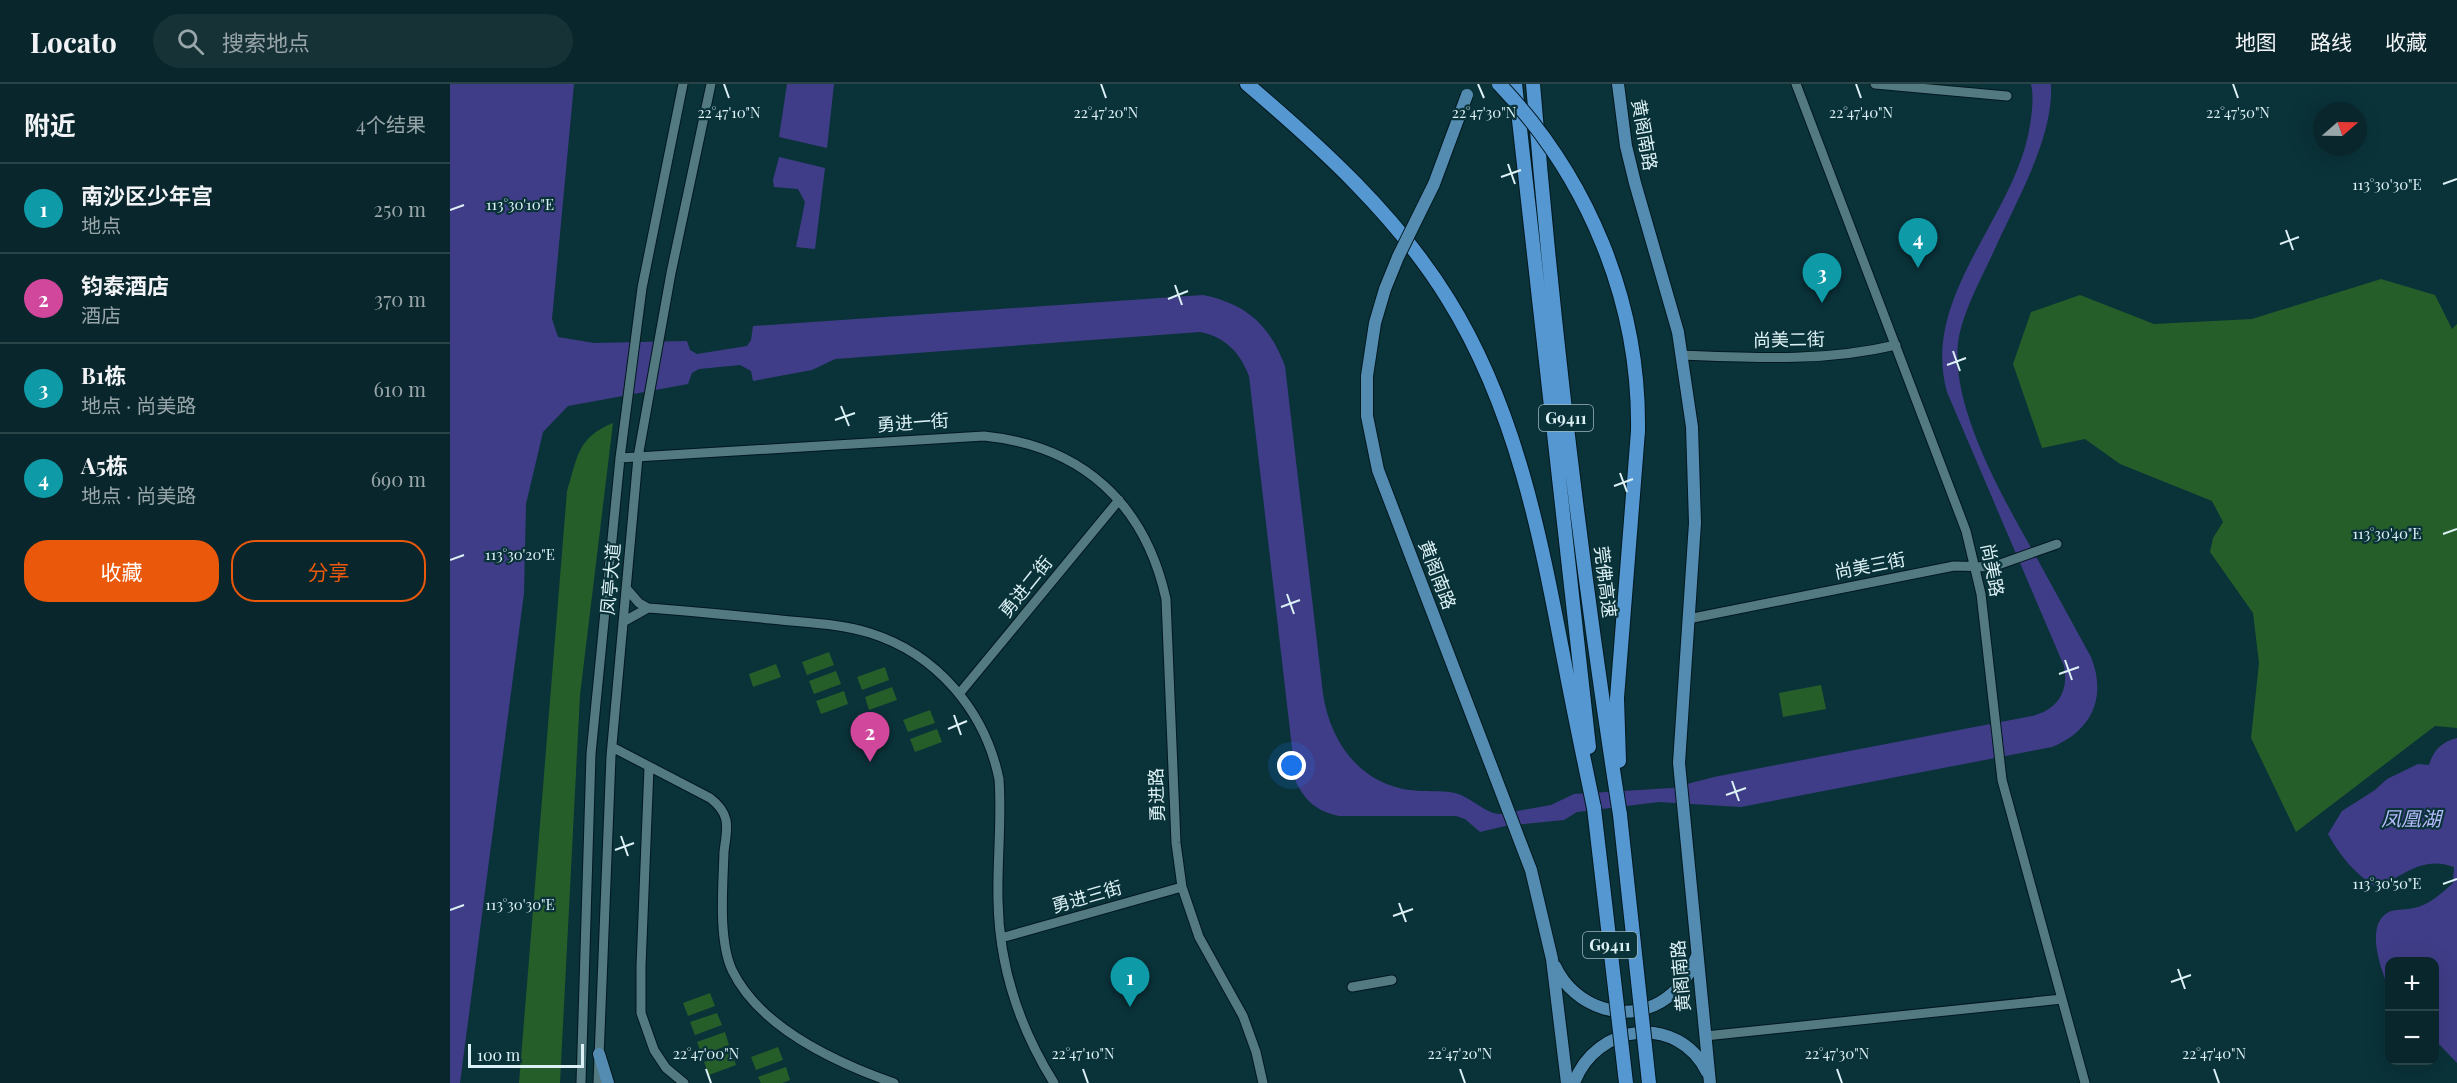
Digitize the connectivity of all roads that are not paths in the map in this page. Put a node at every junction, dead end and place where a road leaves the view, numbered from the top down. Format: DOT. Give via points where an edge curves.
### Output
graph roads {
  1 [pos="683,84"];
  2 [pos="711,84"];
  3 [pos="1247,84"];
  4 [pos="1499,84"];
  5 [pos="1515,84"];
  6 [pos="1533,84"];
  7 [pos="1618,84"];
  8 [pos="1796,84"];
  9 [pos="1875,84"];
  10 [pos="1468,89"];
  11 [pos="2007,96"];
  12 [pos="1896,345"];
  13 [pos="1682,355"];
  14 [pos="638,457"];
  15 [pos="620,458"];
  16 [pos="1119,500"];
  17 [pos="2057,544"];
  18 [pos="1976,567"];
  19 [pos="626,588"];
  20 [pos="648,608"];
  21 [pos="1688,619"];
  22 [pos="623,622"];
  23 [pos="959,694"];
  24 [pos="1578,696"];
  25 [pos="612,747"];
  26 [pos="649,766"];
  27 [pos="1620,815"];
  28 [pos="1182,887"];
  29 [pos="1001,938"];
  30 [pos="1698,956"];
  31 [pos="1552,959"];
  32 [pos="1392,980"];
  33 [pos="1352,987"];
  34 [pos="2062,999"];
  35 [pos="1705,1036"];
  36 [pos="599,1054"];
  37 [pos="1709,1079"];
  38 [pos="874,1080"];
  39 [pos="581,1083"];
  40 [pos="598,1083"];
  41 [pos="608,1083"];
  42 [pos="684,1083"];
  43 [pos="894,1083"];
  44 [pos="1054,1083"];
  45 [pos="1263,1083"];
  46 [pos="1567,1083"];
  47 [pos="1574,1083"];
  48 [pos="1626,1083"];
  49 [pos="1649,1083"];
  50 [pos="2085,1083"];
  1 -- 15 [label="street, 凤亭大道" via="642,288"];
  2 -- 14 [label="street, 凤亭大道"];
  3 -- 24 [label="highway" via="1314,143 1371,201 1428,268 1465,327 1493,387 1528,488"];
  4 -- 27 [label="highway, bridge" via="1548,144 1603,240 1629,330 1638,431 1617,698"];
  5 -- 24 [label="highway, 莞佛高速 / G9411, bridge"];
  6 -- 27 [label="highway, 莞佛高速 / G9411, bridge" via="1563,394"];
  7 -- 13 [label="main road, 黄阁南路" via="1626,146"];
  8 -- 12 [label="street, 尚美路"];
  9 -- 11 [label="street"];
  10 -- 31 [label="main road, 黄阁南路, bridge" via="1434,184 1388,281 1375,324 1367,376 1367,416 1378,470 1531,870"];
  12 -- 13 [label="street, 尚美二街" via="1839,356 1801,358"];
  12 -- 18 [label="street, 尚美路" via="1961,516"];
  13 -- 21 [label="main road, 黄阁南路" via="1695,475"];
  14 -- 15 [label="street, 勇进一街"];
  14 -- 16 [label="street, 勇进一街" via="984,436 1051,451 1091,474"];
  14 -- 19 [label="street, 凤亭大道"];
  15 -- 39 [label="street, 凤亭大道" via="591,754"];
  16 -- 23 [label="street, 勇进二街"];
  16 -- 28 [label="street, 勇进路" via="1151,549 1166,599 1176,843"];
  17 -- 18 [label="street, 尚美三街" via="1992,567"];
  18 -- 21 [label="street, 尚美三街" via="1954,566"];
  18 -- 34 [label="street, 尚美路" via="2002,780"];
  19 -- 20 [label="street"];
  19 -- 22 [label="street, 凤亭大道"];
  20 -- 22 [label="street"];
  20 -- 23 [label="street" via="834,626 869,633 919,657"];
  21 -- 30 [label="main road, 黄阁南路" via="1679,763"];
  22 -- 25 [label="street, 凤亭大道"];
  23 -- 29 [label="street" via="981,725 999,779"];
  24 -- 48 [label="highway, G9411, bridge"];
  25 -- 26 [label="street"];
  25 -- 36 [label="street, 凤亭大道"];
  26 -- 38 [label="street" via="710,798 721,809 726,821 723,898 727,954 747,993 764,1012 805,1042"];
  26 -- 42 [label="street" via="641,1013 654,1050 666,1068"];
  27 -- 49 [label="highway, 莞佛高速 / G9411, bridge"];
  28 -- 29 [label="street, 勇进三街"];
  28 -- 45 [label="street, 勇进路" via="1199,937 1243,1016"];
  29 -- 44 [label="street" via="1020,1017"];
  30 -- 31 [label="main road" via="1680,987 1667,999 1625,1012 1599,1008 1584,1000 1564,982"];
  30 -- 35 [label="main road, 黄阁南路"];
  31 -- 46 [label="main road, 黄阁南路"];
  32 -- 33 [label="street"];
  34 -- 35 [label="street"];
  34 -- 50 [label="street, 尚美路"];
  35 -- 37 [label="main road, 黄阁南路"];
  36 -- 40 [label="street, 凤亭大道"];
  36 -- 41 [label="main road"];
  37 -- 47 [label="main road" via="1701,1060 1688,1047 1672,1038 1636,1032 1602,1045 1588,1057"];
  38 -- 43 [label="street"];
}
